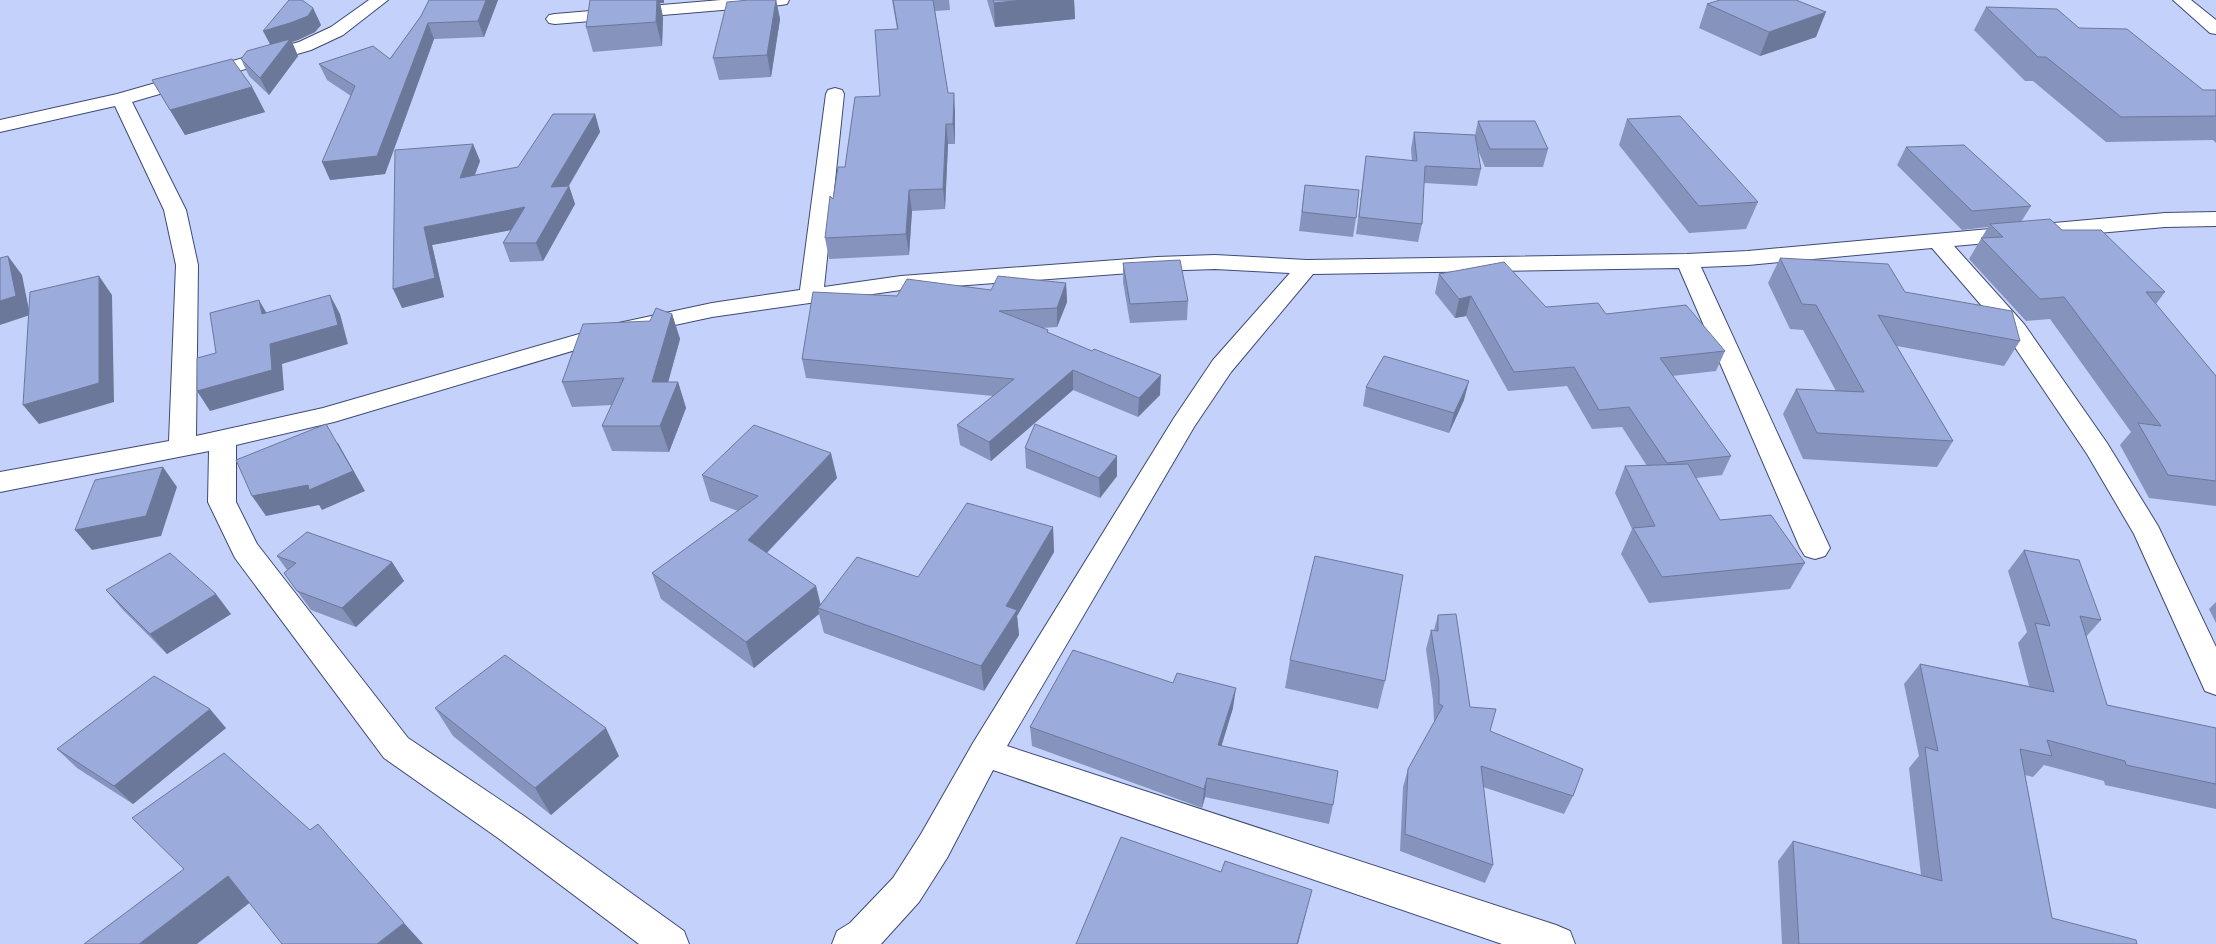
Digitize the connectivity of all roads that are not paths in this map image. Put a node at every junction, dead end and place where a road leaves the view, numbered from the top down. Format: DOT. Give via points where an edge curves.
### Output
graph roads {
  1 [pos="380,0"];
  2 [pos="781,0"];
  3 [pos="2181,0"];
  4 [pos="555,19"];
  5 [pos="2216,29"];
  6 [pos="836,94"];
  7 [pos="121,99"];
  8 [pos="0,126"];
  9 [pos="2216,219"];
  10 [pos="1937,240"];
  11 [pos="1687,261"];
  12 [pos="1307,267"];
  13 [pos="811,296"];
  14 [pos="223,440"];
  15 [pos="182,448"];
  16 [pos="0,482"];
  17 [pos="1815,548"];
  18 [pos="2216,682"];
  19 [pos="985,753"];
  20 [pos="670,944"];
  21 [pos="851,944"];
  22 [pos="1556,944"];
  1 -- 7 [label="main road" via="337,31 305,46"];
  2 -- 4 [label="main road"];
  3 -- 5 [label="main road"];
  6 -- 13 [label="main road"];
  7 -- 8 [label="main road"];
  7 -- 15 [label="main road" via="175,210 187,264"];
  9 -- 10 [label="main road" via="2165,220"];
  10 -- 11 [label="main road"];
  10 -- 18 [label="main road" via="2015,329 2097,449 2148,533"];
  11 -- 12 [label="main road"];
  11 -- 17 [label="main road"];
  12 -- 13 [label="main road" via="1215,262 1157,264 902,283"];
  12 -- 19 [label="main road" via="1222,366 1188,417"];
  13 -- 14 [label="main road" via="712,310 614,331 326,416"];
  14 -- 15 [label="main road"];
  14 -- 20 [label="main road" via="222,502 244,550 396,748 511,827"];
  15 -- 16 [label="main road"];
  19 -- 21 [label="main road" via="906,890 863,936"];
  19 -- 22 [label="main road"];
}
